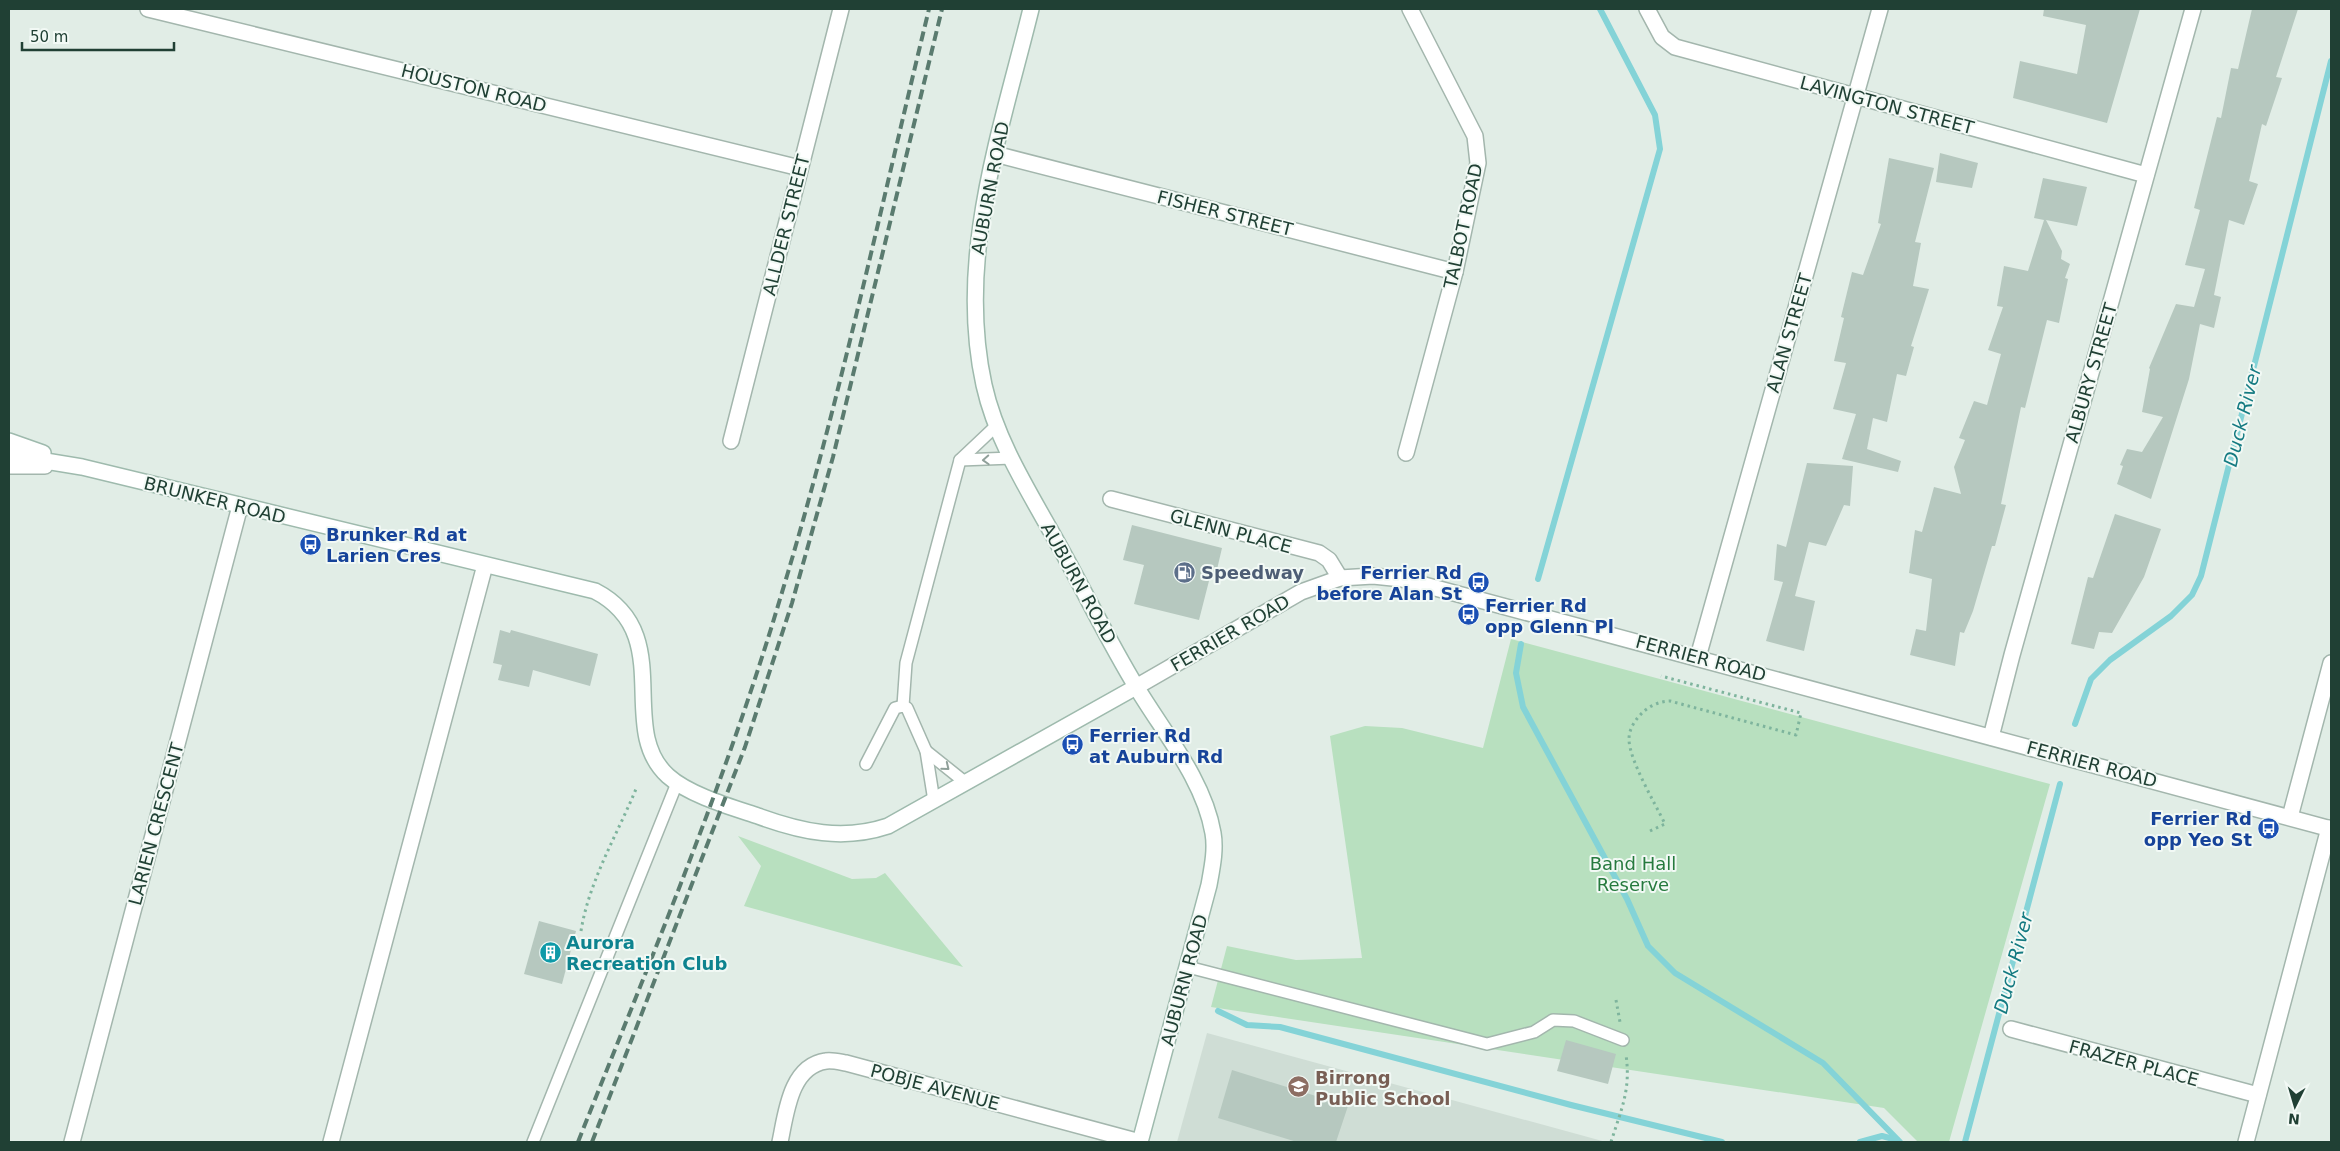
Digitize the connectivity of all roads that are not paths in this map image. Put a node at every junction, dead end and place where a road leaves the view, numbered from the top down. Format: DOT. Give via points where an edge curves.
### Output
graph roads {
  1 [pos="148,9"];
  2 [pos="841,9"];
  3 [pos="1031,9"];
  4 [pos="1410,9"];
  5 [pos="1647,9"];
  6 [pos="1880,9"];
  7 [pos="2193,9"];
  8 [pos="1855,97"];
  9 [pos="995,154"];
  10 [pos="800,168"];
  11 [pos="2146,176"];
  12 [pos="1455,272"];
  13 [pos="996,426"];
  14 [pos="9,441"];
  15 [pos="731,441"];
  16 [pos="1406,453"];
  17 [pos="9,455"];
  18 [pos="1012,458"];
  19 [pos="960,460"];
  20 [pos="9,466"];
  21 [pos="82,467"];
  22 [pos="1111,499"];
  23 [pos="240,506"];
  24 [pos="485,564"];
  25 [pos="1340,578"];
  26 [pos="1698,657"];
  27 [pos="2331,663"];
  28 [pos="1136,686"];
  29 [pos="903,706"];
  30 [pos="1991,737"];
  31 [pos="926,751"];
  32 [pos="866,764"];
  33 [pos="660,766"];
  34 [pos="677,783"];
  35 [pos="966,783"];
  36 [pos="934,801"];
  37 [pos="2290,818"];
  38 [pos="2330,828"];
  39 [pos="1188,967"];
  40 [pos="2011,1030"];
  41 [pos="1623,1040"];
  42 [pos="2258,1095"];
  43 [pos="72,1142"];
  44 [pos="331,1142"];
  45 [pos="533,1142"];
  46 [pos="780,1142"];
  47 [pos="1140,1142"];
  48 [pos="2246,1142"];
  1 -- 10 [label="street, HOUSTON ROAD"];
  2 -- 10 [label="street, ALLDER STREET"];
  3 -- 9 [label="street, AUBURN ROAD"];
  4 -- 12 [label="street, TALBOT ROAD" via="1475,136 1478,163"];
  5 -- 8 [label="street, LAVINGTON STREET" via="1662,37 1675,47"];
  6 -- 8 [label="street, ALAN STREET"];
  7 -- 11 [label="street, ALBURY STREET"];
  8 -- 11 [label="street, LAVINGTON STREET"];
  8 -- 26 [label="street, ALAN STREET"];
  9 -- 12 [label="street, FISHER STREET"];
  9 -- 13 [label="street, AUBURN ROAD" via="975,263 974,291 980,362"];
  10 -- 15 [label="street, ALLDER STREET"];
  11 -- 30 [label="street, ALBURY STREET"];
  12 -- 16 [label="street, TALBOT ROAD"];
  13 -- 18 [label="street, AUBURN ROAD"];
  13 -- 19 [label="lane"];
  14 -- 21 [label="street, BRUNKER ROAD"];
  17 -- 21 [label="street, BRUNKER ROAD"];
  18 -- 19 [label="lane, one-way"];
  18 -- 28 [label="street, AUBURN ROAD"];
  19 -- 29 [label="lane" via="906,663"];
  20 -- 21 [label="street"];
  21 -- 23 [label="street, BRUNKER ROAD"];
  22 -- 25 [label="street, GLENN PLACE" via="1319,553 1329,560"];
  23 -- 24 [label="street, BRUNKER ROAD"];
  23 -- 43 [label="street, LARIEN CRESCENT"];
  24 -- 33 [label="street, BRUNKER ROAD" via="595,590 622,611 634,632 641,655 646,729"];
  24 -- 44 [label="street"];
  25 -- 26 [label="street, FERRIER ROAD" via="1373,576 1402,579"];
  25 -- 28 [label="street, FERRIER ROAD" via="1301,592"];
  26 -- 30 [label="street, FERRIER ROAD"];
  27 -- 37 [label="street"];
  28 -- 35 [label="street, FERRIER ROAD"];
  28 -- 39 [label="street, AUBURN ROAD" via="1196,784 1209,814 1213,859"];
  29 -- 31 [label="lane" via="907,708"];
  29 -- 32 [label="lane" via="895,708"];
  30 -- 37 [label="street, FERRIER ROAD"];
  31 -- 35 [label="lane, one-way"];
  31 -- 36 [label="lane"];
  33 -- 34 [label="street, FERRIER ROAD"];
  34 -- 36 [label="street, FERRIER ROAD" via="773,822 823,834 869,832 888,826"];
  34 -- 45 [label="lane"];
  35 -- 36 [label="street, FERRIER ROAD"];
  37 -- 38 [label="street, FERRIER ROAD"];
  38 -- 42 [label="street"];
  39 -- 41 [label="lane" via="1486,1044 1534,1032 1553,1020 1574,1020"];
  39 -- 47 [label="street, AUBURN ROAD"];
  40 -- 42 [label="street, FRAZER PLACE"];
  42 -- 48 [label="street"];
  46 -- 47 [label="street, POBJE AVENUE" via="792,1092 801,1076 812,1066 826,1061 846,1063"];
}
